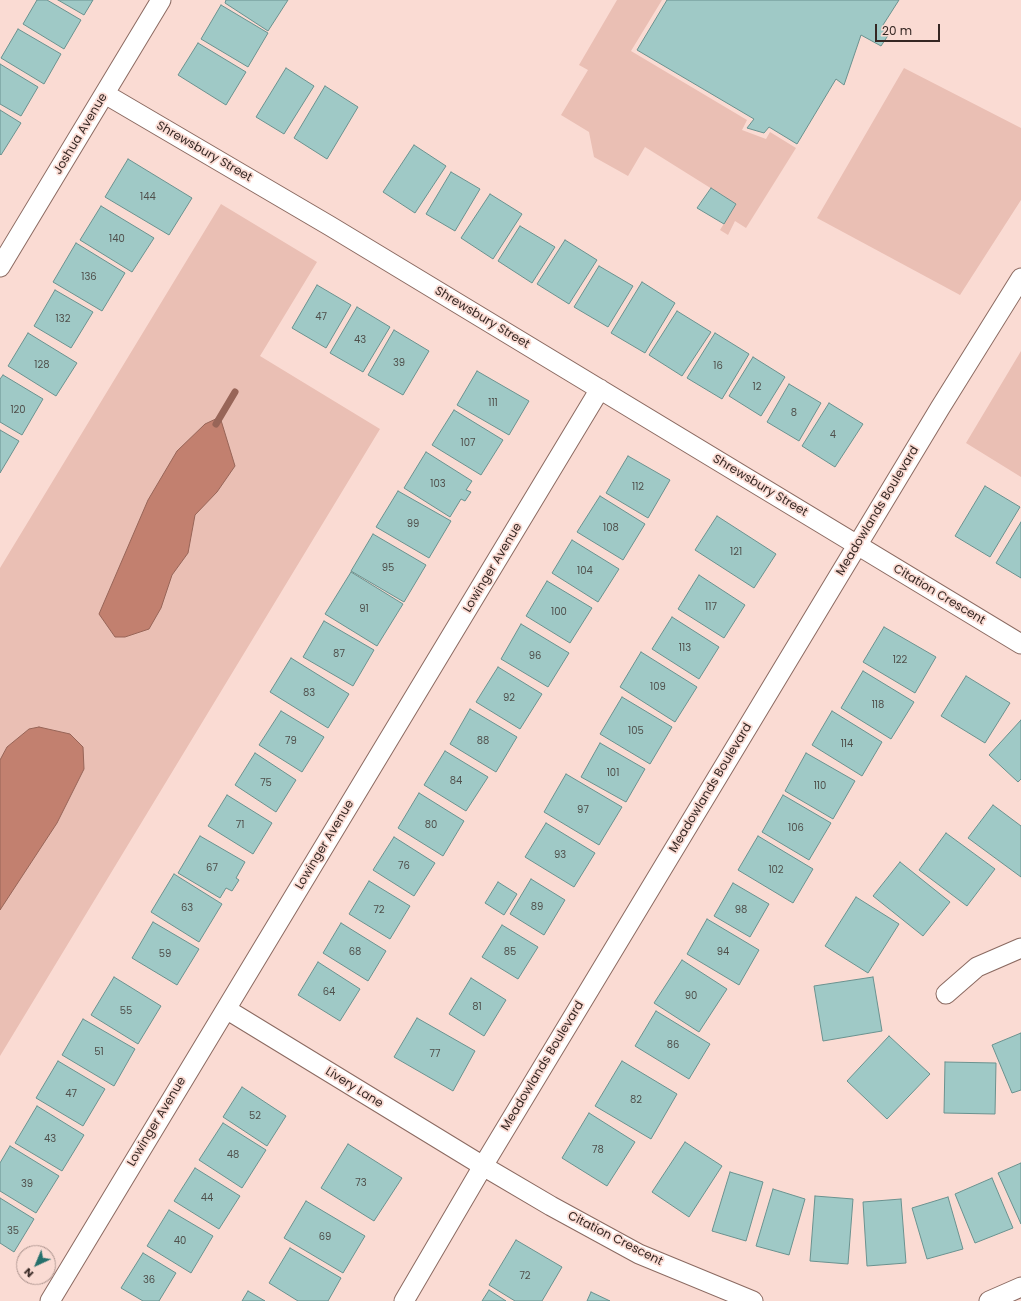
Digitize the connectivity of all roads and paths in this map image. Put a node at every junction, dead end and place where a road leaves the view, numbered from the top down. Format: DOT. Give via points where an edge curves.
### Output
graph roads {
  1 [pos="161,0"];
  2 [pos="105,94"];
  3 [pos="0,267"];
  4 [pos="1021,278"];
  5 [pos="600,389"];
  6 [pos="857,545"];
  7 [pos="1021,644"];
  8 [pos="1021,948"];
  9 [pos="946,994"];
  10 [pos="226,1009"];
  11 [pos="482,1166"];
  12 [pos="1021,1287"];
  13 [pos="50,1301"];
  14 [pos="404,1301"];
  15 [pos="753,1301"];
  16 [pos="989,1301"];
  1 -- 2 [label="street, Joshua Avenue"];
  2 -- 3 [label="street, Joshua Avenue"];
  2 -- 5 [label="street, Shrewsbury Street"];
  4 -- 6 [label="street, Meadowlands Boulevard"];
  5 -- 6 [label="street, Shrewsbury Street"];
  5 -- 10 [label="street, Lowinger Avenue"];
  6 -- 7 [label="street, Citation Crescent"];
  6 -- 11 [label="street, Meadowlands Boulevard"];
  8 -- 9 [label="street" via="978,967"];
  10 -- 11 [label="street, Livery Lane"];
  10 -- 13 [label="street, Lowinger Avenue"];
  11 -- 14 [label="street, Meadowlands Boulevard"];
  11 -- 15 [label="street, Citation Crescent" via="639,1254"];
  12 -- 16 [label="street"];
}
